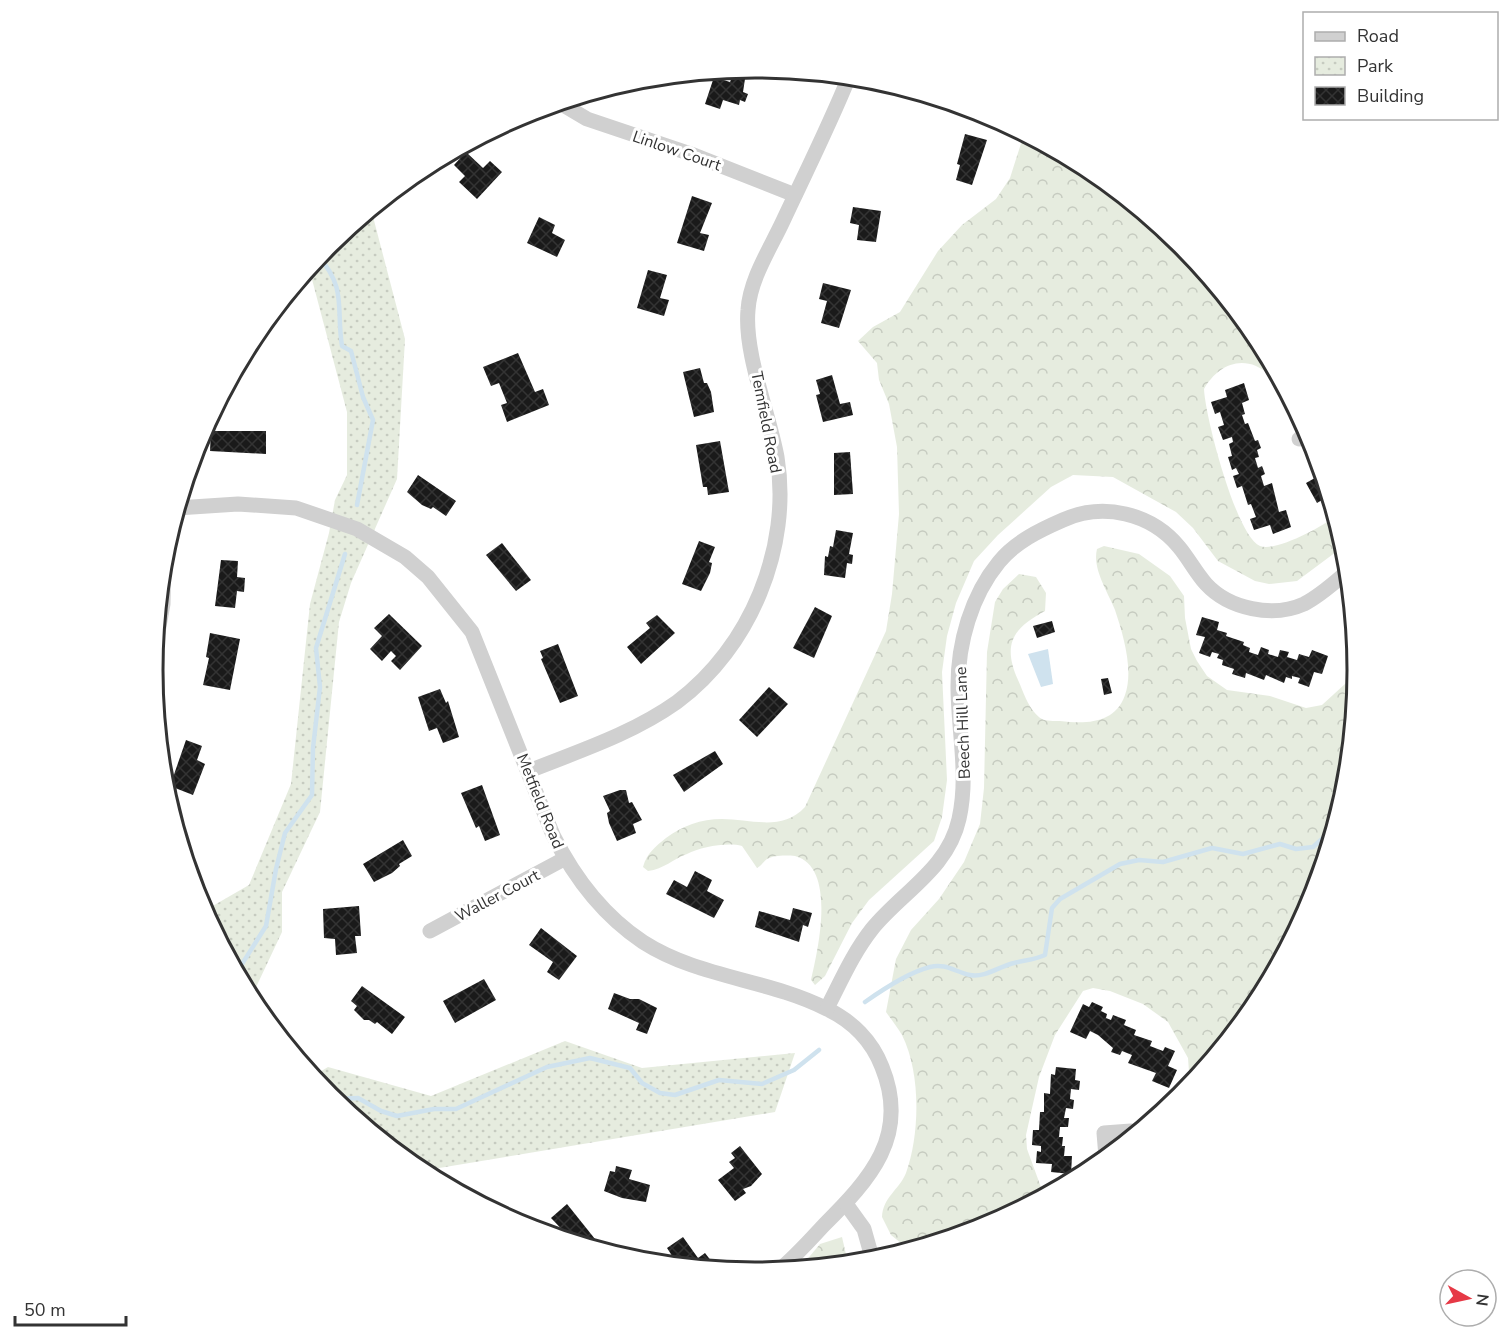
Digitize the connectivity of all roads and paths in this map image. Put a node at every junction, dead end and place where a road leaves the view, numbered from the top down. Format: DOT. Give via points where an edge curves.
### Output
graph roads {
  1 [pos="845,85"];
  2 [pos="568,108"];
  3 [pos="795,195"];
  4 [pos="186,507"];
  5 [pos="1340,578"];
  6 [pos="529,771"];
  7 [pos="564,859"];
  8 [pos="429,931"];
  9 [pos="826,1008"];
  10 [pos="1125,1131"];
  11 [pos="1105,1147"];
  12 [pos="846,1204"];
  13 [pos="870,1251"];
  14 [pos="788,1261"];
  1 -- 3 [label="street, Temfield Road"];
  2 -- 3 [label="street, Linlow Court" via="587,119"];
  3 -- 6 [label="street, Temfield Road" via="762,264 748,309 750,341 777,458 779,484 777,538 753,608 722,656 678,701 620,735"];
  4 -- 6 [label="street, Metfield Road" via="238,504 296,508 357,529 405,557 428,577 472,632"];
  5 -- 9 [label="street, Beech Hill Lane" via="1302,605 1275,611 1250,608 1228,601 1207,585 1164,531 1124,513 1100,510 1076,514 1018,543 999,561 984,584 960,652 964,795 948,848 928,875 873,928"];
  6 -- 7 [label="street, Metfield Road"];
  7 -- 8 [label="street, Waller Court"];
  7 -- 9 [label="street, Metfield Road" via="596,900 644,942 702,969"];
  9 -- 12 [label="street, Metfield Road" via="865,1036 888,1081 892,1108 882,1156"];
  10 -- 11 [label="street" via="1104,1133"];
  12 -- 13 [label="street" via="864,1229"];
  12 -- 14 [label="street, Metfield Road"];
}
